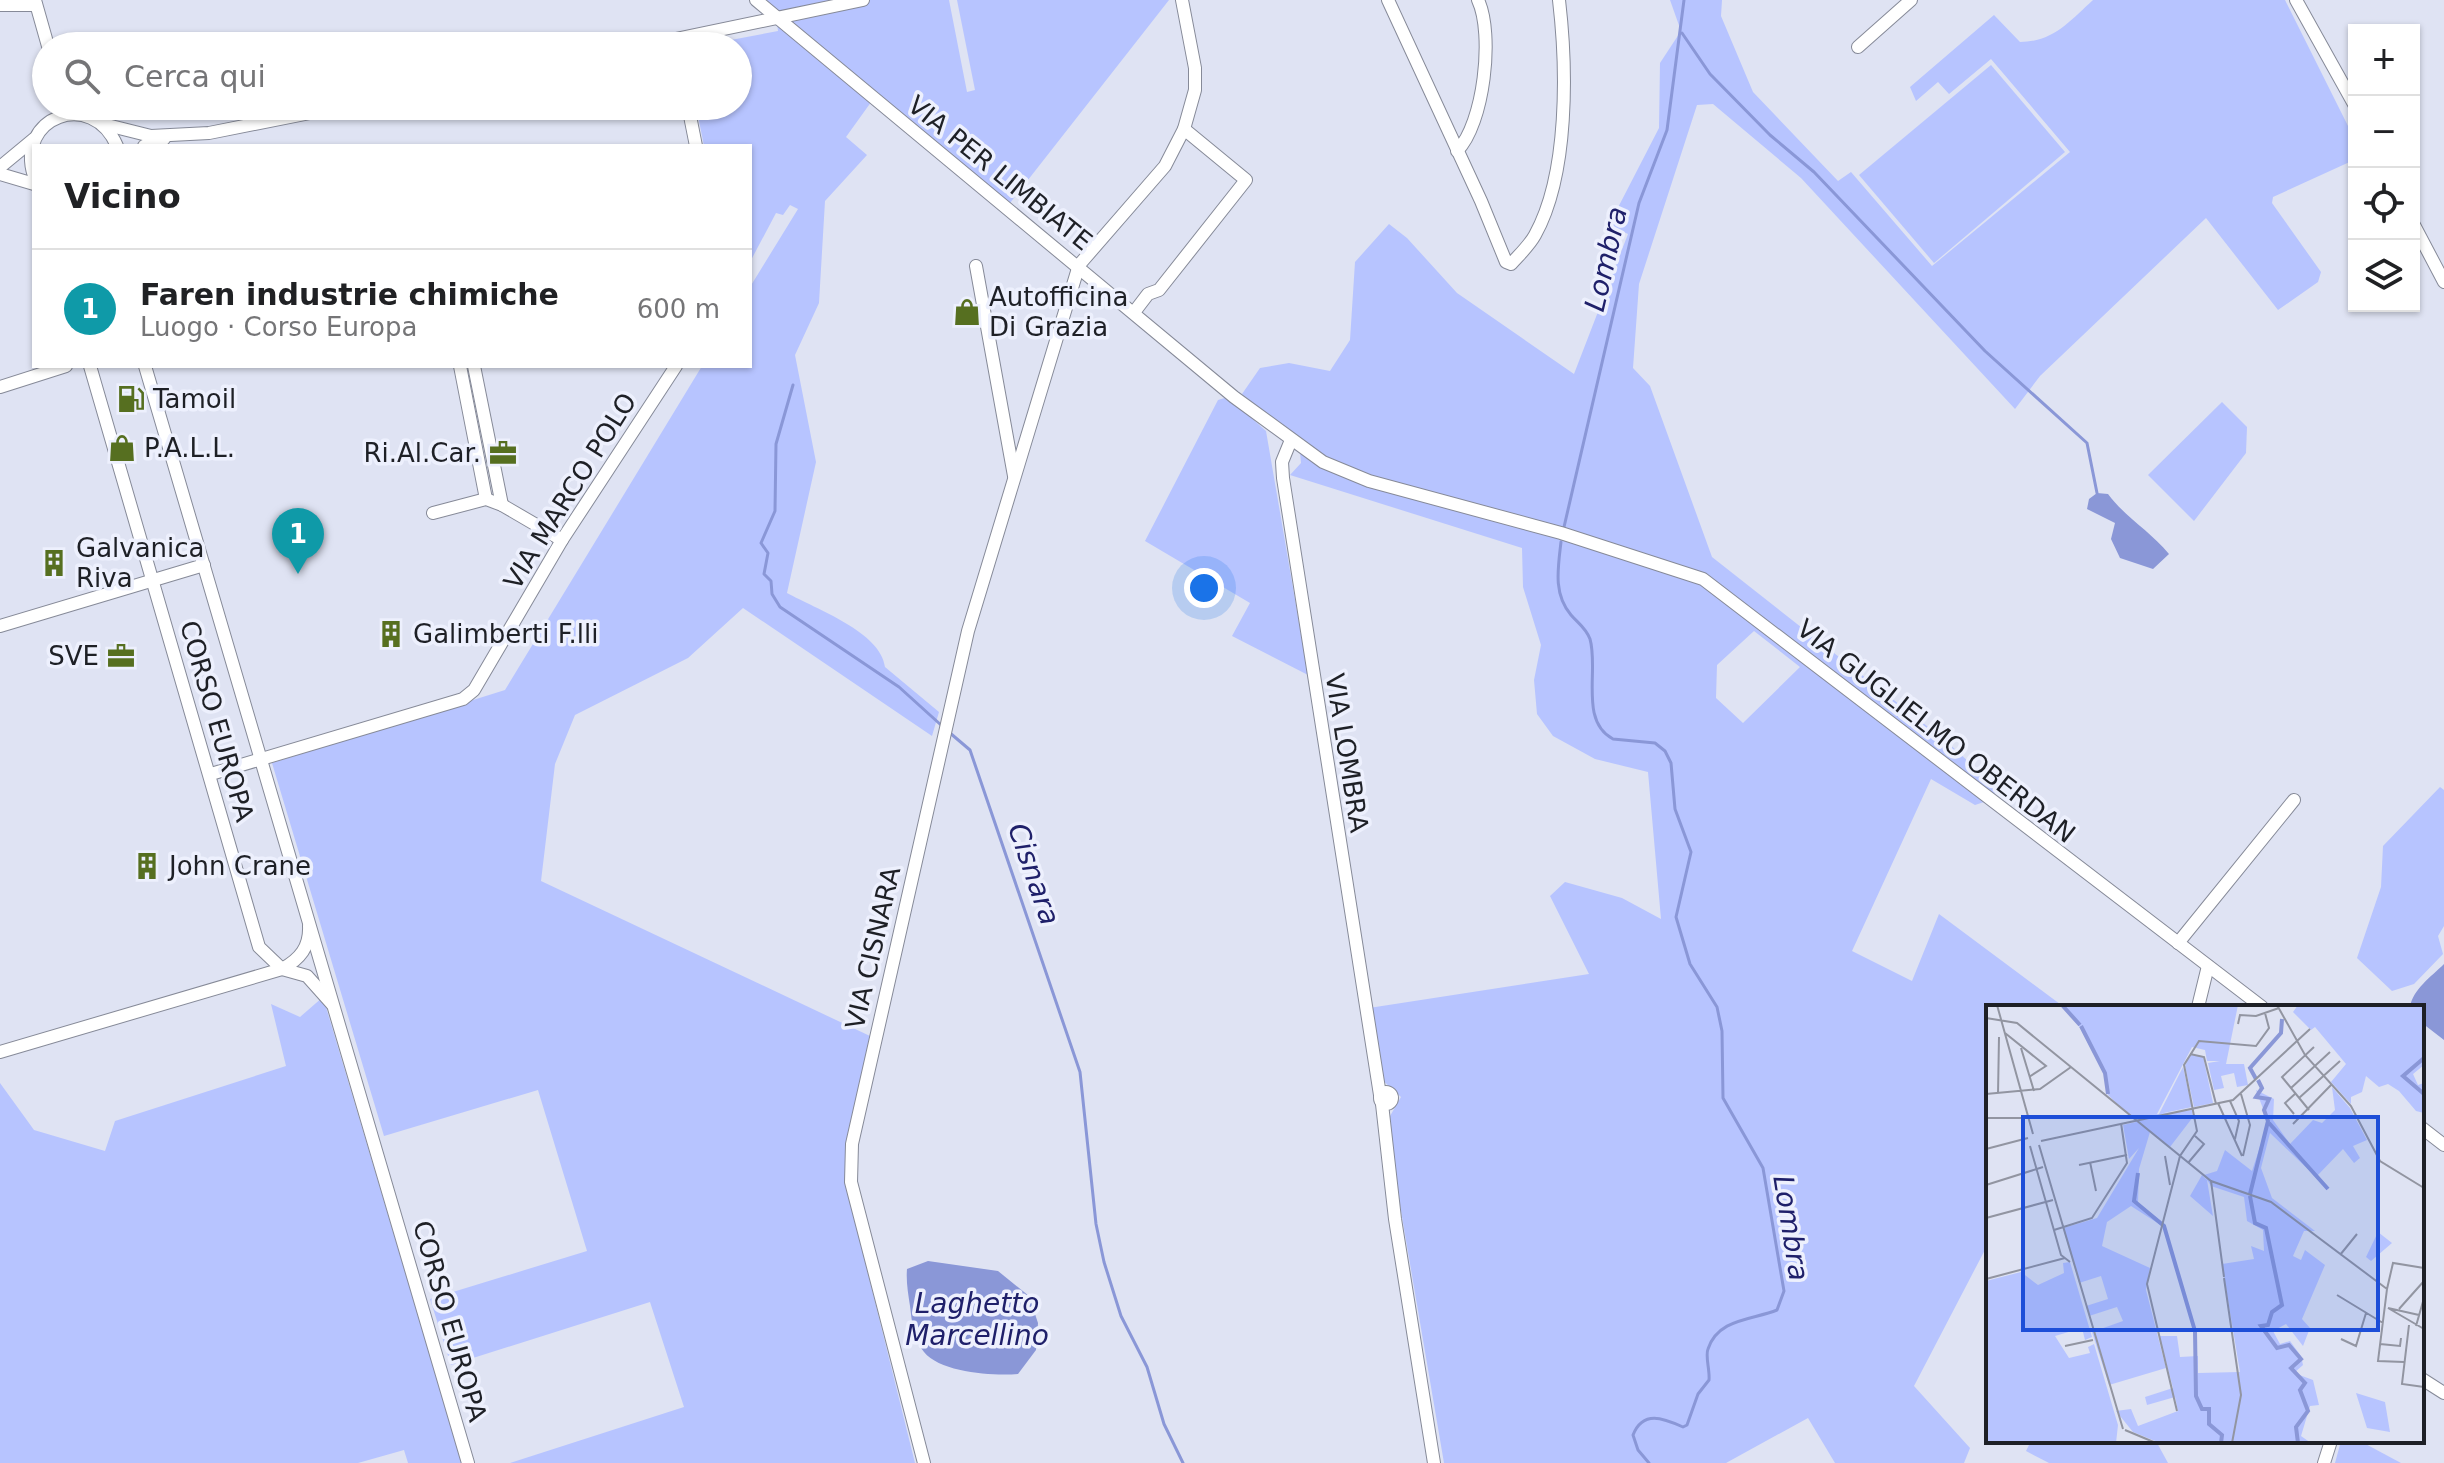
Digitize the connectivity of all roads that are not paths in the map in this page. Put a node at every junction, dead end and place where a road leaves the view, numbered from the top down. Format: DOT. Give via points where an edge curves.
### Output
graph roads {
  1 [pos="756,0"];
  2 [pos="863,0"];
  3 [pos="1182,0"];
  4 [pos="1388,0"];
  5 [pos="1478,0"];
  6 [pos="1559,0"];
  7 [pos="1911,0"];
  8 [pos="2296,0"];
  9 [pos="36,2"];
  10 [pos="0,5"];
  11 [pos="776,18"];
  12 [pos="44,32"];
  13 [pos="720,32"];
  14 [pos="1858,47"];
  15 [pos="2350,96"];
  16 [pos="52,120"];
  17 [pos="96,120"];
  18 [pos="274,120"];
  19 [pos="691,120"];
  20 [pos="103,124"];
  21 [pos="1184,129"];
  22 [pos="175,136"];
  23 [pos="34,139"];
  24 [pos="33,144"];
  25 [pos="116,144"];
  26 [pos="150,144"];
  27 [pos="696,144"];
  28 [pos="1457,151"];
  29 [pos="0,167"];
  30 [pos="0,174"];
  31 [pos="32,183"];
  32 [pos="2420,236"];
  33 [pos="1079,265"];
  34 [pos="976,266"];
  35 [pos="2444,282"];
  36 [pos="1135,311"];
  37 [pos="60,368"];
  38 [pos="91,368"];
  39 [pos="146,368"];
  40 [pos="460,368"];
  41 [pos="474,368"];
  42 [pos="675,368"];
  43 [pos="0,387"];
  44 [pos="1291,440"];
  45 [pos="1014,477"];
  46 [pos="486,499"];
  47 [pos="502,505"];
  48 [pos="433,513"];
  49 [pos="1561,533"];
  50 [pos="562,540"];
  51 [pos="204,565"];
  52 [pos="153,581"];
  53 [pos="0,626"];
  54 [pos="262,761"];
  55 [pos="211,774"];
  56 [pos="2294,800"];
  57 [pos="309,915"];
  58 [pos="2178,943"];
  59 [pos="2208,966"];
  60 [pos="282,969"];
  61 [pos="2198,1005"];
  62 [pos="2259,1005"];
  63 [pos="335,1008"];
  64 [pos="0,1052"];
  65 [pos="2424,1130"];
  66 [pos="2444,1145"];
  67 [pos="2424,1380"];
  68 [pos="2444,1393"];
  69 [pos="2330,1443"];
  70 [pos="468,1463"];
  71 [pos="924,1463"];
  72 [pos="1434,1463"];
  73 [pos="2324,1463"];
  1 -- 11 [label="street, VIA PER LIMBIATE"];
  2 -- 11 [label="street"];
  3 -- 21 [label="street" via="1195,68"];
  4 -- 28 [label="street"];
  5 -- 28 [label="street" via="1485,34 1481,87 1475,121"];
  6 -- 28 [label="street" via="1561,123 1555,184 1534,236 1511,264"];
  7 -- 14 [label="street"];
  8 -- 15 [label="street"];
  9 -- 10 [label="street"];
  9 -- 12 [label="street"];
  11 -- 13 [label="street"];
  11 -- 33 [label="street, VIA PER LIMBIATE"];
  16 -- 23 [label="street"];
  17 -- 20 [label="street"];
  18 -- 22 [label="street"];
  19 -- 27 [label="street"];
  20 -- 22 [label="street"];
  20 -- 25 [label="street"];
  21 -- 33 [label="street" via="1165,166"];
  21 -- 36 [label="street" via="1246,180 1159,290 1148,294"];
  22 -- 26 [label="street"];
  23 -- 24 [label="street"];
  23 -- 29 [label="street"];
  30 -- 31 [label="street"];
  32 -- 35 [label="street"];
  33 -- 36 [label="street, VIA PER LIMBIATE"];
  33 -- 45 [label="street, VIA CISNARA"];
  34 -- 45 [label="street"];
  36 -- 44 [label="street, VIA PER LIMBIATE"];
  37 -- 43 [label="street"];
  38 -- 52 [label="street, CORSO EUROPA"];
  39 -- 51 [label="street, CORSO EUROPA"];
  40 -- 46 [label="street"];
  41 -- 47 [label="street"];
  42 -- 50 [label="street, VIA MARCO POLO"];
  44 -- 49 [label="street, VIA PER LIMBIATE" via="1323,462 1369,481"];
  44 -- 72 [label="street, VIA LOMBRA" via="1282,462 1283,478 1375,1075 1384,1099 1395,1219"];
  45 -- 71 [label="street, VIA CISNARA" via="986,563 948,715 852,1144 851,1182"];
  46 -- 47 [label="street"];
  46 -- 48 [label="street"];
  47 -- 50 [label="street"];
  49 -- 58 [label="street, VIA GUGLIELMO OBERDAN" via="1703,579"];
  50 -- 54 [label="street, VIA MARCO POLO" via="474,690 463,699"];
  51 -- 52 [label="street"];
  51 -- 54 [label="street, CORSO EUROPA"];
  52 -- 53 [label="street"];
  52 -- 55 [label="street, CORSO EUROPA"];
  54 -- 55 [label="street, VIA MARCO POLO"];
  54 -- 57 [label="street, CORSO EUROPA"];
  55 -- 60 [label="street, CORSO EUROPA" via="259,947"];
  56 -- 58 [label="street"];
  57 -- 60 [label="street" via="307,948"];
  57 -- 63 [label="street, CORSO EUROPA"];
  58 -- 59 [label="street, VIA GUGLIELMO OBERDAN"];
  59 -- 61 [label="street"];
  59 -- 62 [label="street, VIA GUGLIELMO OBERDAN"];
  60 -- 63 [label="street, CORSO EUROPA" via="307,976"];
  60 -- 64 [label="street"];
  63 -- 70 [label="street, CORSO EUROPA"];
  65 -- 66 [label="street"];
  67 -- 68 [label="street"];
  69 -- 73 [label="street"];
}
